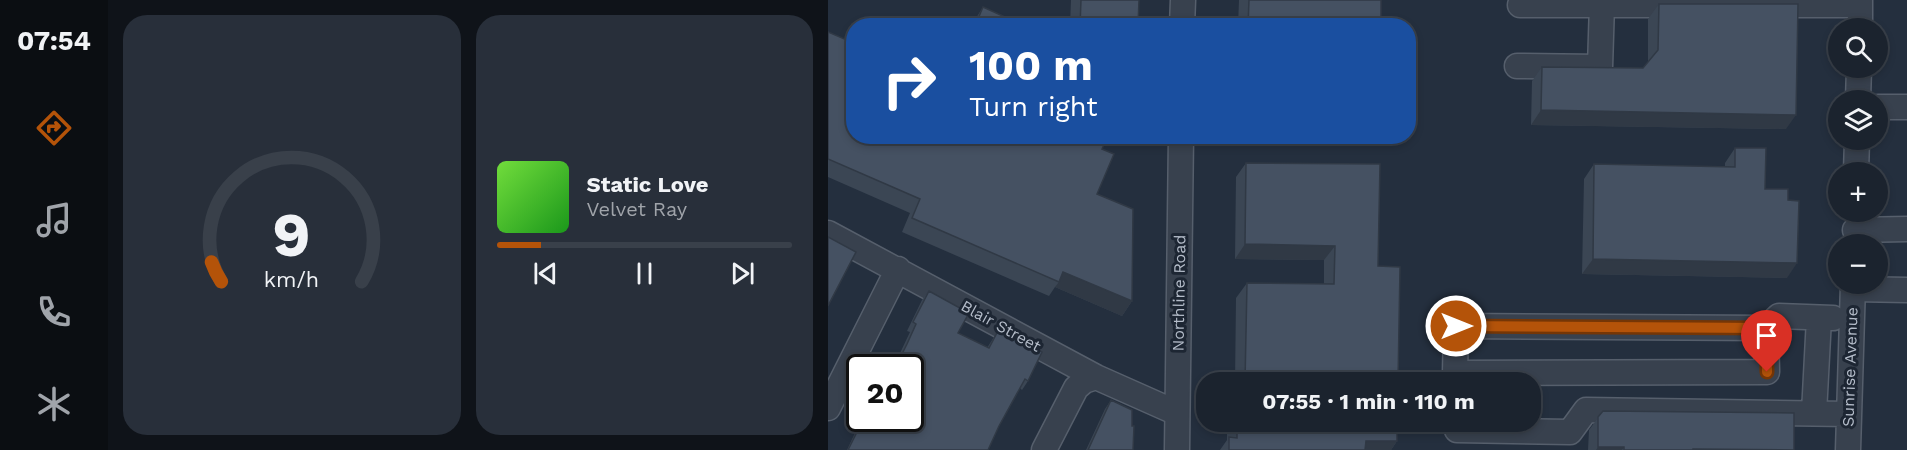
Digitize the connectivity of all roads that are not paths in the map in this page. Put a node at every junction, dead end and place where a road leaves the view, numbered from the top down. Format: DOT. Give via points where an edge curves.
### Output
graph roads {
  1 [pos="1183,0"];
  2 [pos="1860,2"];
  3 [pos="1521,4"];
  4 [pos="1602,4"];
  5 [pos="1182,18"];
  6 [pos="1860,18"];
  7 [pos="1517,66"];
  8 [pos="1907,106"];
  9 [pos="1888,107"];
  10 [pos="1181,144"];
  11 [pos="1855,229"];
  12 [pos="1907,229"];
  13 [pos="828,233"];
  14 [pos="898,269"];
  15 [pos="1888,289"];
  16 [pos="1907,290"];
  17 [pos="1853,294"];
  18 [pos="1819,318"];
  19 [pos="1852,318"];
  20 [pos="1766,328"];
  21 [pos="1096,377"];
  22 [pos="1815,405"];
  23 [pos="1849,405"];
  24 [pos="828,408"];
  25 [pos="1177,413"];
  26 [pos="1541,431"];
  27 [pos="1044,450"];
  28 [pos="1177,450"];
  29 [pos="1848,450"];
  1 -- 5 [label="street"];
  2 -- 4 [label="street"];
  2 -- 6 [label="street"];
  3 -- 4 [label="street"];
  4 -- 7 [label="street" via="1600,67"];
  8 -- 9 [label="street"];
  10 -- 25 [label="street, Northline Road"];
  11 -- 12 [label="street"];
  13 -- 14 [label="street, Blair Street"];
  14 -- 21 [label="street, Blair Street"];
  14 -- 24 [label="street"];
  15 -- 16 [label="street"];
  17 -- 19 [label="street, Sunrise Avenue"];
  18 -- 19 [label="street"];
  18 -- 20 [label="street" via="1779,316"];
  18 -- 22 [label="street"];
  19 -- 23 [label="street, Sunrise Avenue"];
  20 -- 20 [label="street" via="1767,372 1455,373 1456,326"];
  21 -- 25 [label="street, Blair Street"];
  21 -- 27 [label="street" via="1077,388"];
  22 -- 23 [label="street"];
  22 -- 26 [label="street" via="1586,410 1570,432"];
  23 -- 29 [label="street, Sunrise Avenue"];
  25 -- 28 [label="street, Northline Road"];
}
